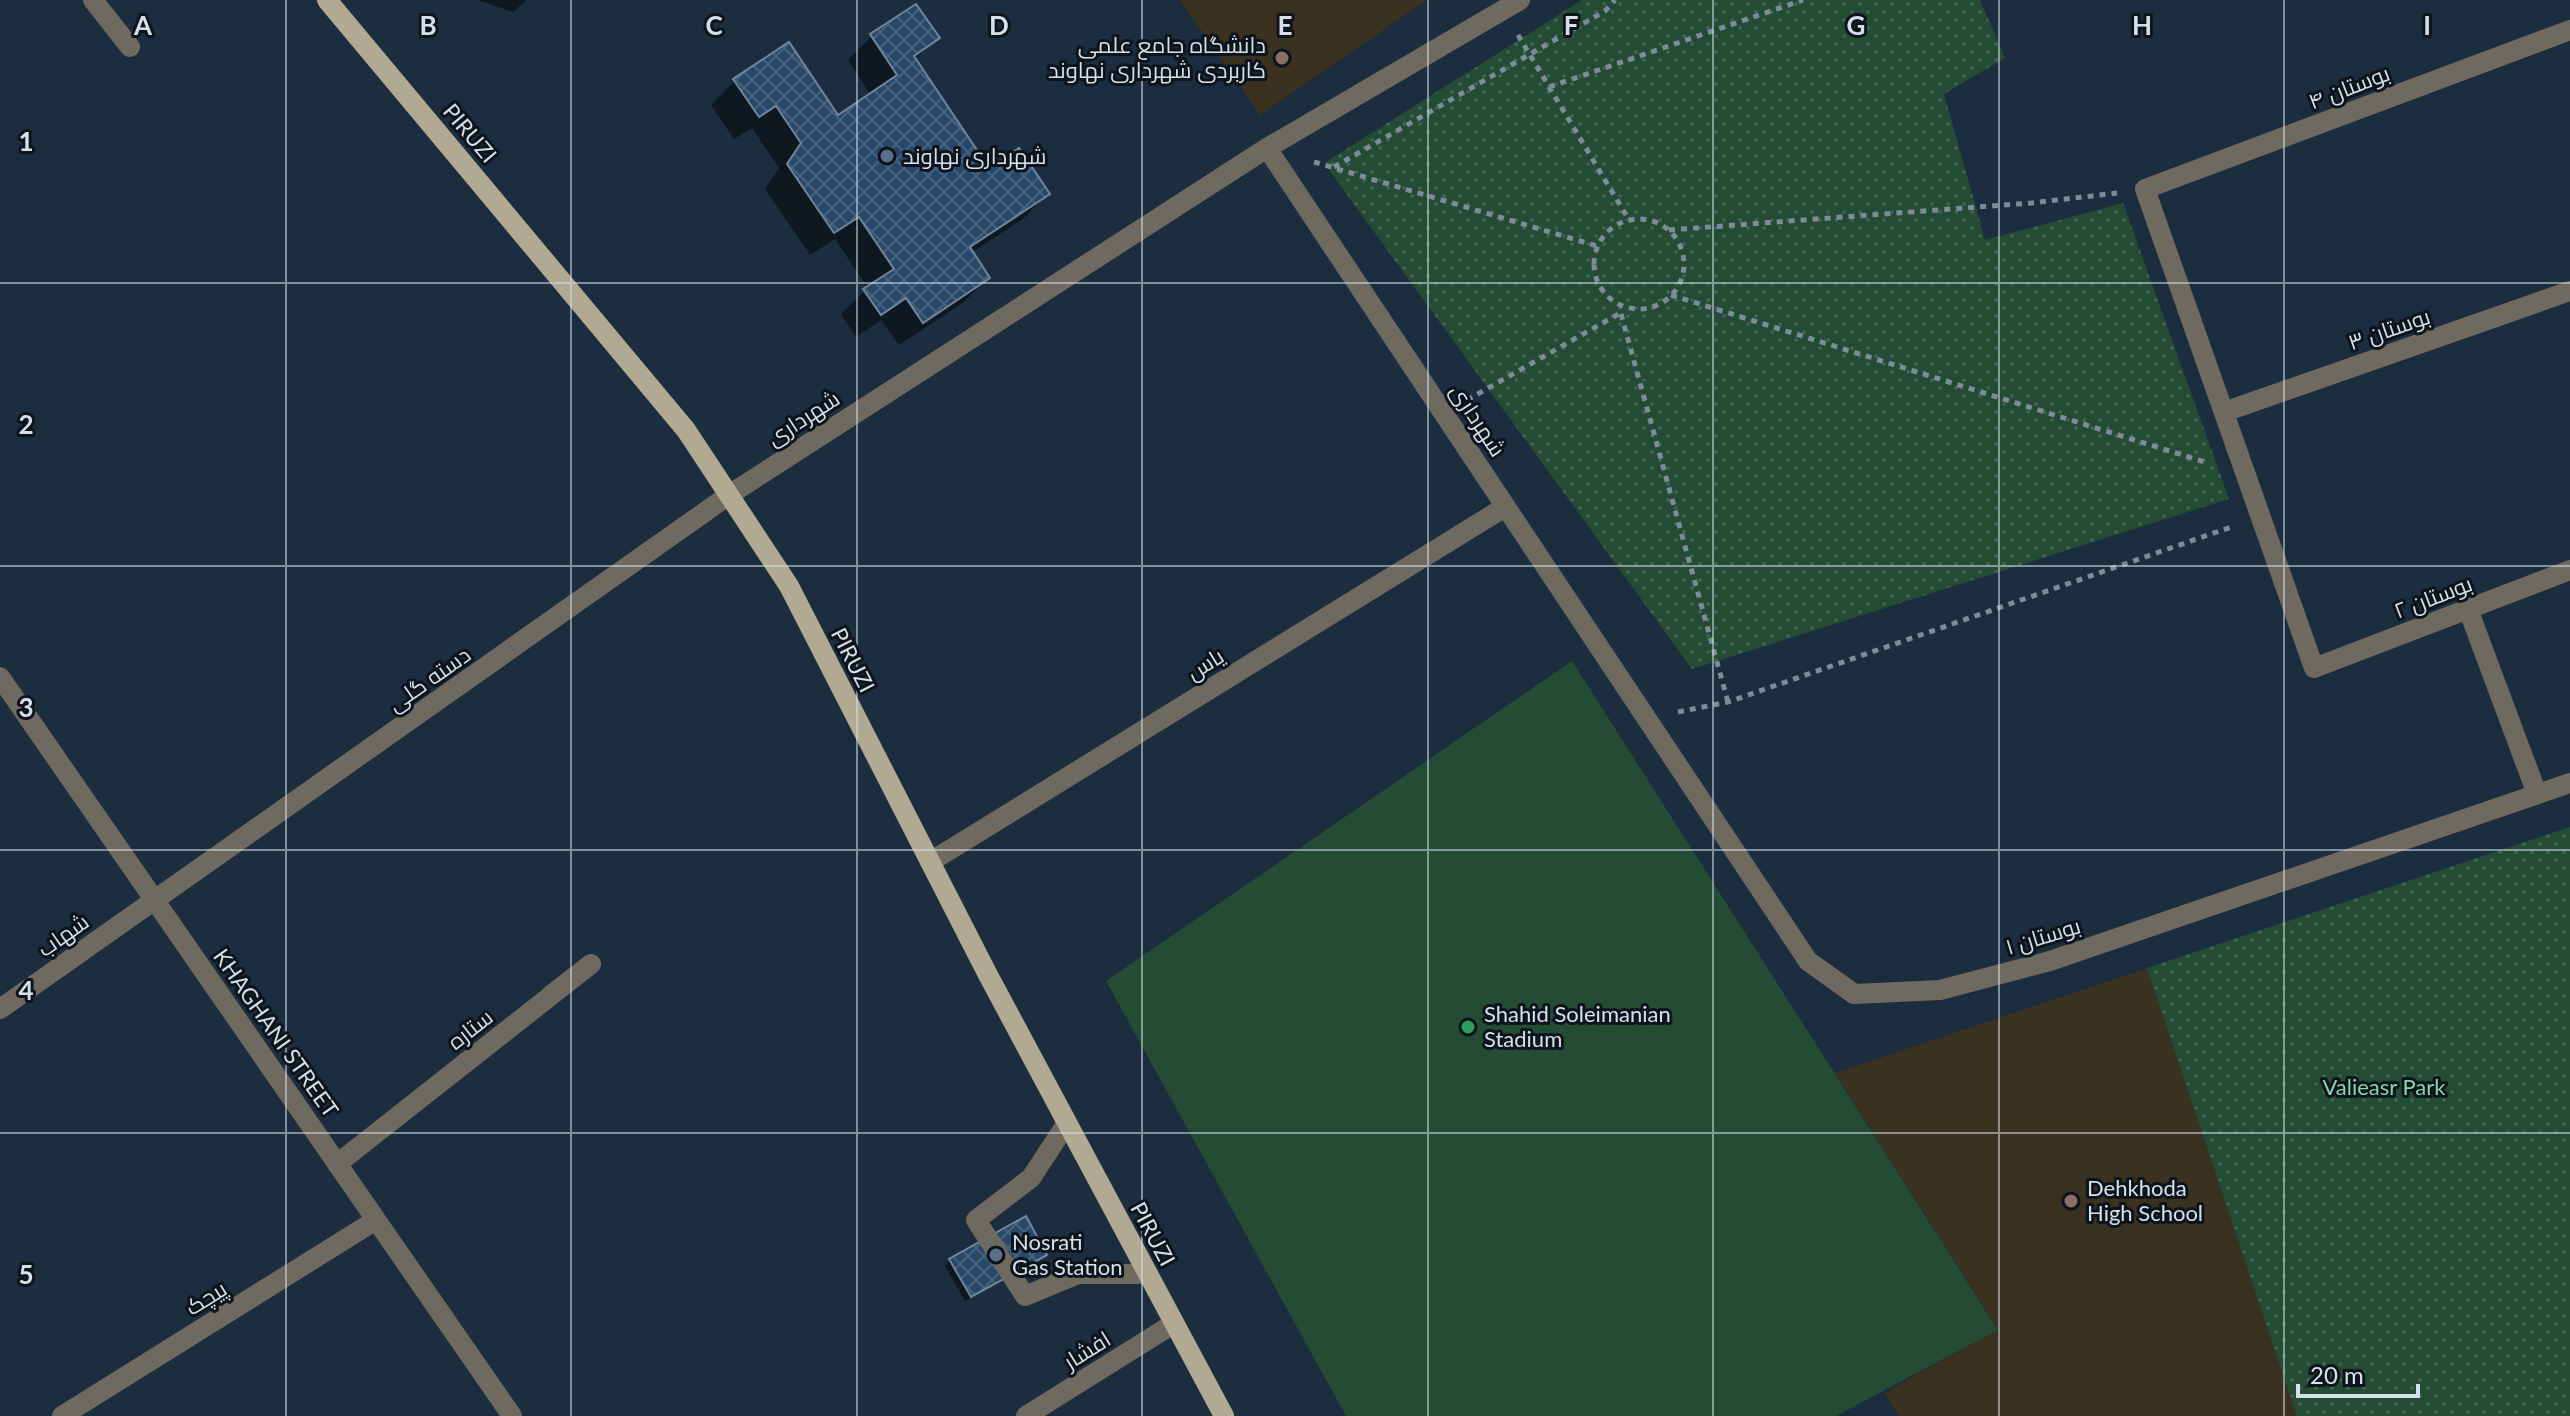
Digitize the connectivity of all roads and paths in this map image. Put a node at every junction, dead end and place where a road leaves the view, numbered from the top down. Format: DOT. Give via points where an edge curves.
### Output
graph roads {
  1 [pos="93,0"];
  2 [pos="327,0"];
  3 [pos="1615,0"];
  4 [pos="1803,0"];
  5 [pos="1511,5"];
  6 [pos="2570,30"];
  7 [pos="130,47"];
  8 [pos="1530,54"];
  9 [pos="1549,87"];
  10 [pos="1267,148"];
  11 [pos="1333,168"];
  12 [pos="2145,189"];
  13 [pos="1629,220"];
  14 [pos="1669,230"];
  15 [pos="1597,246"];
  16 [pos="2570,291"];
  17 [pos="1671,295"];
  18 [pos="1628,307"];
  19 [pos="1621,314"];
  20 [pos="1445,412"];
  21 [pos="2224,412"];
  22 [pos="2246,475"];
  23 [pos="729,495"];
  24 [pos="1505,507"];
  25 [pos="2261,517"];
  26 [pos="2570,570"];
  27 [pos="2468,609"];
  28 [pos="0,677"];
  29 [pos="1728,702"];
  30 [pos="1646,718"];
  31 [pos="2570,783"];
  32 [pos="2537,794"];
  33 [pos="930,862"];
  34 [pos="154,900"];
  35 [pos="550,996"];
  36 [pos="0,1009"];
  37 [pos="1067,1123"];
  38 [pos="337,1164"];
  39 [pos="376,1220"];
  40 [pos="1147,1274"];
  41 [pos="1173,1324"];
  42 [pos="62,1416"];
  43 [pos="512,1416"];
  44 [pos="1026,1416"];
  45 [pos="1224,1416"];
  1 -- 7 [label="street"];
  2 -- 23 [label="main road, PIRUZI" via="676,418"];
  3 -- 8 [label="path"];
  4 -- 9 [label="path"];
  5 -- 8 [label="path"];
  5 -- 10 [label="street, شهرداری"];
  6 -- 12 [label="street, بوستان ۴"];
  8 -- 9 [label="path"];
  8 -- 11 [label="path"];
  9 -- 13 [label="path"];
  10 -- 11 [label="path"];
  10 -- 20 [label="street, شهرداری"];
  10 -- 23 [label="street, شهرداری"];
  11 -- 15 [label="path"];
  12 -- 14 [label="path" via="2031,203"];
  12 -- 21 [label="street"];
  13 -- 14 [label="path" via="1643,219"];
  13 -- 15 [label="path" via="1615,225"];
  14 -- 17 [label="path" via="1683,254 1680,282"];
  15 -- 18 [label="path" via="1596,277 1614,301"];
  16 -- 21 [label="street, بوستان ۳"];
  17 -- 18 [label="path" via="1659,304"];
  17 -- 22 [label="path"];
  18 -- 19 [label="path"];
  19 -- 20 [label="path"];
  19 -- 29 [label="path"];
  20 -- 24 [label="street, شهرداری"];
  21 -- 22 [label="street"];
  22 -- 25 [label="street"];
  23 -- 33 [label="main road, PIRUZI" via="789,586"];
  23 -- 34 [label="street, دسته گلی"];
  24 -- 30 [label="street, شهرداری"];
  24 -- 33 [label="street, یاس"];
  25 -- 27 [label="street, بوستان ۲" via="2314,668"];
  25 -- 29 [label="path"];
  26 -- 27 [label="street, بوستان ۲"];
  27 -- 32 [label="street"];
  28 -- 34 [label="street, KHAGHANI STREET"];
  29 -- 30 [label="path"];
  30 -- 32 [label="street, بوستان ۱" via="1808,961 1854,994 1940,990 2050,961"];
  31 -- 32 [label="street, بوستان ۱"];
  33 -- 37 [label="main road, PIRUZI"];
  34 -- 36 [label="street, شهاب"];
  34 -- 38 [label="street, KHAGHANI STREET"];
  35 -- 38 [label="street, ستاره" via="591,964"];
  37 -- 40 [label="main road, PIRUZI"];
  37 -- 40 [label="street" via="1031,1178 976,1220 1025,1296 1078,1274"];
  38 -- 39 [label="street, KHAGHANI STREET"];
  39 -- 42 [label="street, پیچک"];
  39 -- 43 [label="street, KHAGHANI STREET"];
  40 -- 41 [label="main road, PIRUZI"];
  41 -- 44 [label="street, افشار"];
  41 -- 45 [label="main road, PIRUZI"];
}
